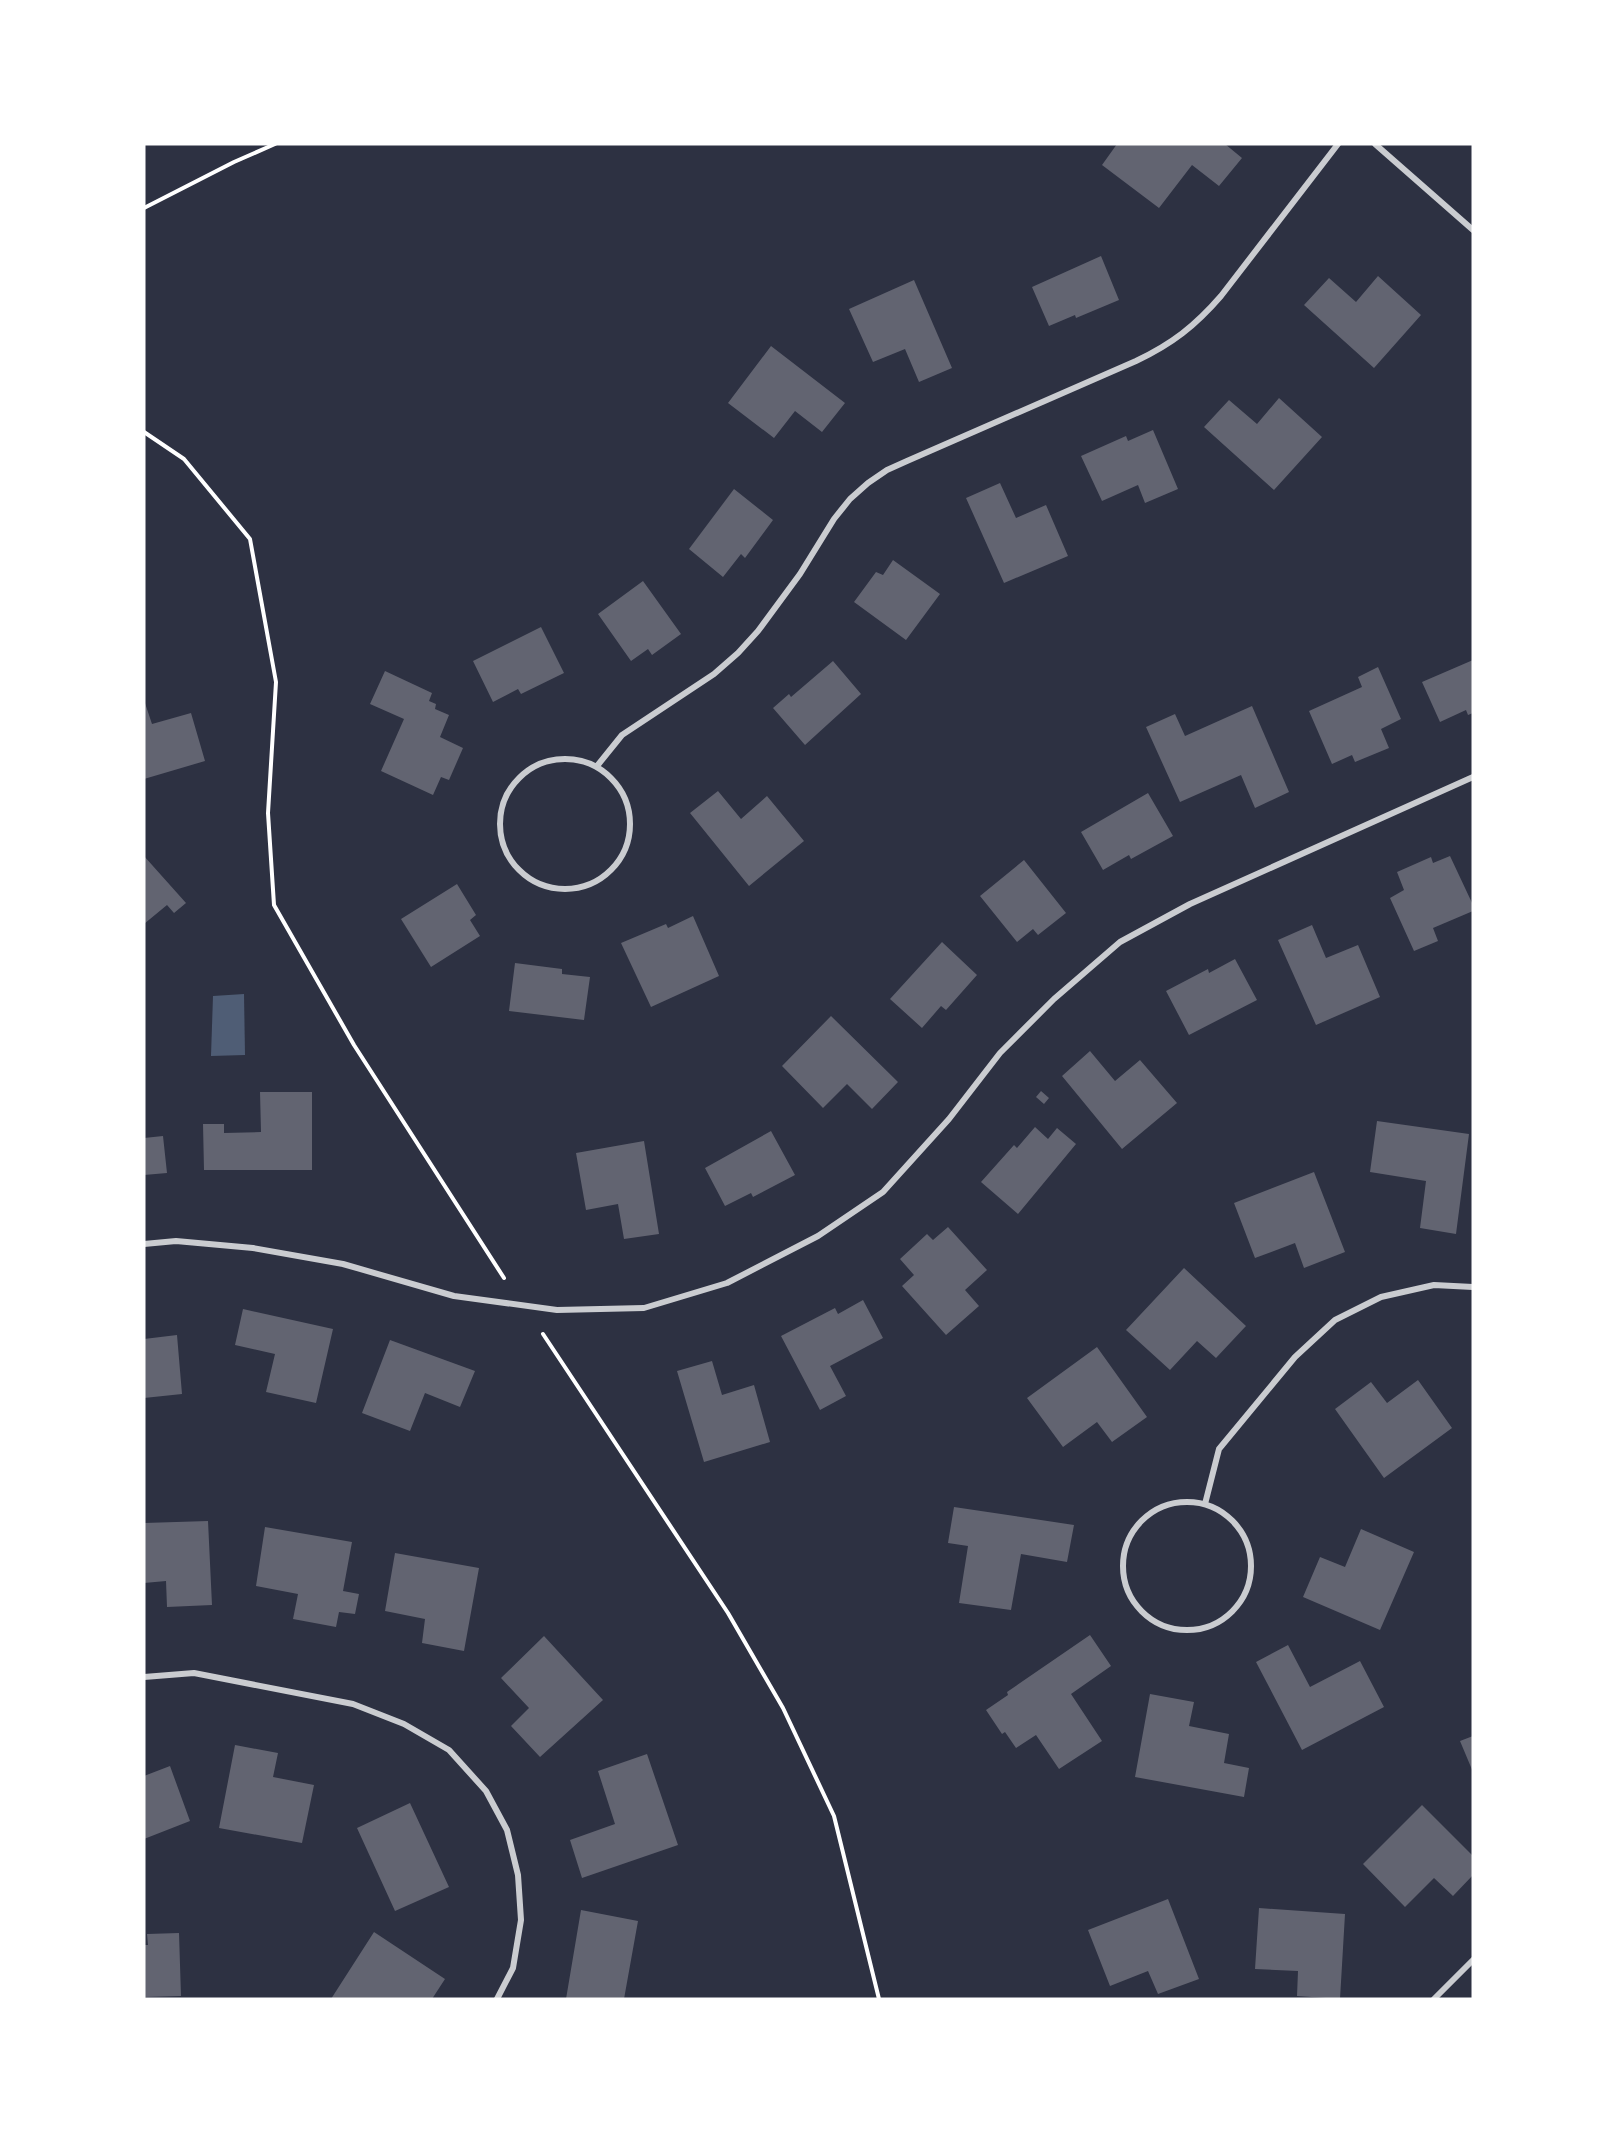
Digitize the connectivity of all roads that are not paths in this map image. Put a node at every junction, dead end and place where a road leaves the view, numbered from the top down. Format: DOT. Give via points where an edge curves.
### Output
graph roads {
  1 [pos="1338,144"];
  2 [pos="1375,144"];
  3 [pos="1473,230"];
  4 [pos="597,766"];
  5 [pos="1473,777"];
  6 [pos="144,1244"];
  7 [pos="1473,1287"];
  8 [pos="1206,1504"];
  9 [pos="144,1677"];
  10 [pos="1473,1960"];
  11 [pos="497,1999"];
  12 [pos="1434,1999"];
  1 -- 4 [label="street" via="1221,296 1181,336 1136,361 887,470 868,483 834,519 800,574 738,653 714,674 622,735"];
  2 -- 3 [label="street"];
  4 -- 4 [label="street" via="575,759 553,759 531,767 514,782 503,803 500,825 504,847 516,867 534,881 555,889 577,888 599,880 616,865 627,845 630,822 626,800 615,781"];
  5 -- 6 [label="street" via="1190,904 1120,942 1000,1053 950,1119 883,1192 818,1236 727,1283 644,1308 557,1310 454,1296 343,1264 253,1248 176,1241"];
  7 -- 8 [label="street" via="1434,1285 1381,1297 1335,1320 1295,1357 1219,1449"];
  8 -- 8 [label="street" via="1187,1501 1152,1511 1128,1538 1122,1575 1127,1592 1151,1621 1168,1629 1204,1629 1235,1610 1245,1594 1251,1567 1246,1540 1236,1524"];
  9 -- 11 [label="street" via="194,1673 353,1704 404,1724 449,1750 486,1791 507,1830 518,1875 521,1920 513,1968"];
  10 -- 12 [label="street"];
}
